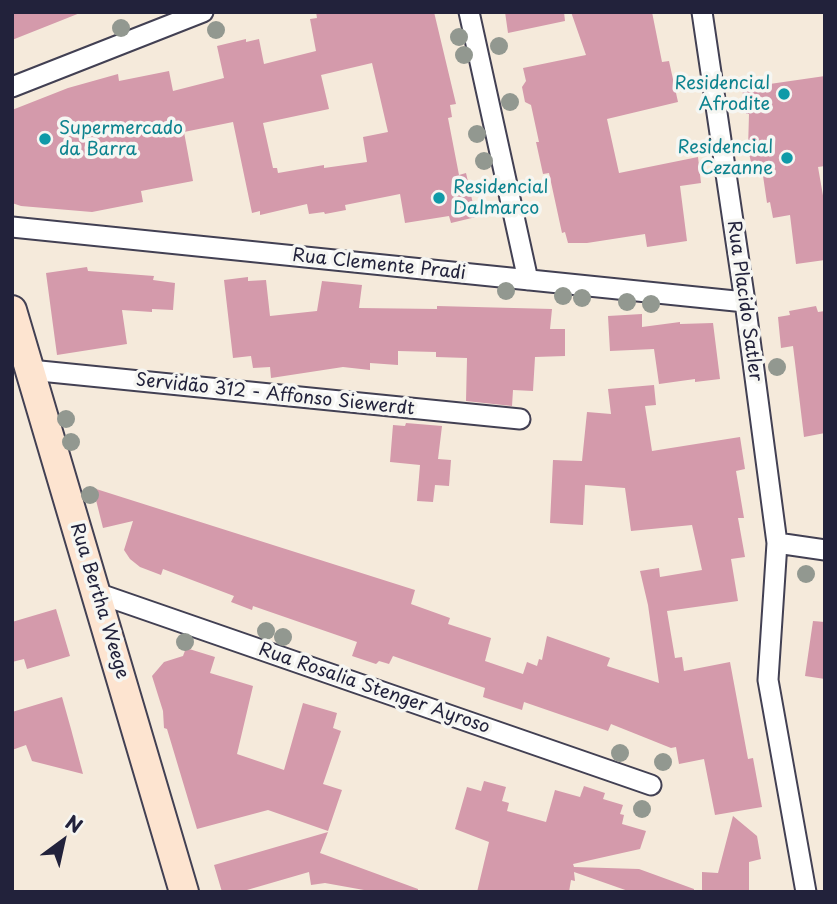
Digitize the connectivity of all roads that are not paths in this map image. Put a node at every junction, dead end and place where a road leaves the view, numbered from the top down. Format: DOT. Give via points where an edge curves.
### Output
graph roads {
  1 [pos="203,12"];
  2 [pos="469,12"];
  3 [pos="702,12"];
  4 [pos="12,87"];
  5 [pos="12,227"];
  6 [pos="528,280"];
  7 [pos="745,302"];
  8 [pos="12,310"];
  9 [pos="30,370"];
  10 [pos="520,419"];
  11 [pos="777,543"];
  12 [pos="825,550"];
  13 [pos="97,593"];
  14 [pos="651,785"];
  15 [pos="184,892"];
  16 [pos="806,892"];
  1 -- 4 [label="street"];
  2 -- 6 [label="street"];
  3 -- 7 [label="street, Rua Placido Satler"];
  5 -- 6 [label="street, Rua Clemente Pradi"];
  6 -- 7 [label="street, Rua Clemente Pradi"];
  7 -- 11 [label="street, Rua Placido Satler"];
  8 -- 9 [label="main road, Rua Bertha Weege"];
  9 -- 10 [label="street, Servidão 312 - Affonso Siewerdt"];
  9 -- 13 [label="main road, Rua Bertha Weege"];
  11 -- 12 [label="street"];
  11 -- 16 [label="street, Rua Placido Satler" via="768,680"];
  13 -- 14 [label="street, Rua Rosalia Stenger Ayroso"];
  13 -- 15 [label="main road, Rua Bertha Weege"];
}
